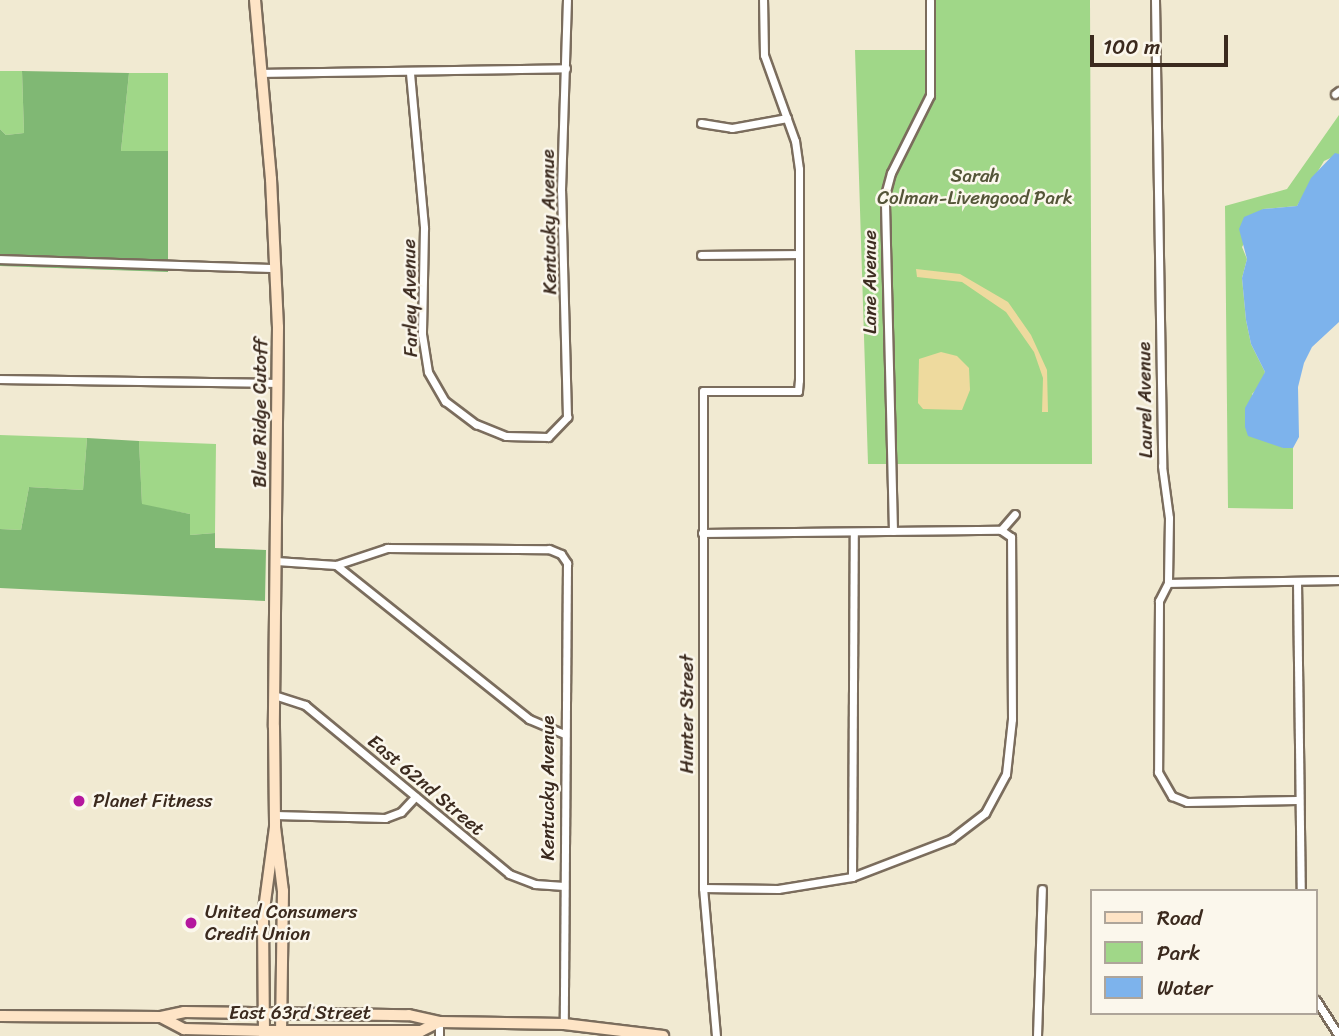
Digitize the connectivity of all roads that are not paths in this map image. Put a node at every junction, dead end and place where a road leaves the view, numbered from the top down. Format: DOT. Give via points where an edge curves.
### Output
graph roads {
  1 [pos="255,0"];
  2 [pos="567,0"];
  3 [pos="763,0"];
  4 [pos="930,0"];
  5 [pos="1155,0"];
  6 [pos="566,68"];
  7 [pos="259,73"];
  8 [pos="410,73"];
  9 [pos="787,118"];
  10 [pos="701,123"];
  11 [pos="799,254"];
  12 [pos="701,255"];
  13 [pos="0,259"];
  14 [pos="275,268"];
  15 [pos="0,379"];
  16 [pos="278,383"];
  17 [pos="551,436"];
  18 [pos="1015,514"];
  19 [pos="1001,530"];
  20 [pos="893,531"];
  21 [pos="855,532"];
  22 [pos="702,533"];
  23 [pos="276,561"];
  24 [pos="336,565"];
  25 [pos="1339,580"];
  26 [pos="1297,581"];
  27 [pos="1168,583"];
  28 [pos="274,695"];
  29 [pos="564,734"];
  30 [pos="415,797"];
  31 [pos="1297,800"];
  32 [pos="275,815"];
  33 [pos="275,827"];
  34 [pos="852,877"];
  35 [pos="564,886"];
  36 [pos="703,888"];
  37 [pos="1042,889"];
  38 [pos="1301,889"];
  39 [pos="1318,1003"];
  40 [pos="264,1012"];
  41 [pos="282,1012"];
  42 [pos="0,1016"];
  43 [pos="161,1017"];
  44 [pos="439,1022"];
  45 [pos="564,1024"];
  46 [pos="602,1032"];
  47 [pos="264,1034"];
  48 [pos="281,1034"];
  49 [pos="439,1036"];
  50 [pos="663,1036"];
  51 [pos="716,1036"];
  52 [pos="1037,1036"];
  53 [pos="1339,1036"];
  1 -- 7 [label="main road, Blue Ridge Cutoff"];
  2 -- 6 [label="street, Kentucky Avenue"];
  3 -- 9 [label="street" via="764,55"];
  4 -- 20 [label="street, Lane Avenue" via="930,95 891,173 886,195"];
  5 -- 27 [label="street, Laurel Avenue"];
  6 -- 8 [label="street"];
  6 -- 17 [label="street, Kentucky Avenue" via="561,190 567,417"];
  7 -- 8 [label="street"];
  7 -- 14 [label="main road, Blue Ridge Cutoff"];
  8 -- 17 [label="street, Farley Avenue" via="424,228 422,334 428,372 445,401 476,424 506,436"];
  9 -- 10 [label="street" via="732,128"];
  9 -- 11 [label="street" via="799,169"];
  11 -- 12 [label="street"];
  11 -- 22 [label="street, Hunter Street" via="798,391 702,391"];
  13 -- 14 [label="street"];
  14 -- 16 [label="main road, Blue Ridge Cutoff"];
  15 -- 16 [label="street"];
  16 -- 23 [label="main road, Blue Ridge Cutoff"];
  18 -- 19 [label="street"];
  19 -- 20 [label="street"];
  19 -- 34 [label="street" via="1011,537 1012,719 1006,774 993,801 969,828"];
  20 -- 21 [label="street"];
  21 -- 22 [label="street"];
  21 -- 34 [label="street"];
  22 -- 36 [label="street, Hunter Street"];
  23 -- 24 [label="street"];
  23 -- 28 [label="main road, Blue Ridge Cutoff"];
  24 -- 29 [label="street" via="529,719"];
  24 -- 29 [label="street, Kentucky Avenue" via="387,548 549,549 561,554 567,563"];
  25 -- 26 [label="street"];
  26 -- 27 [label="street"];
  26 -- 31 [label="street"];
  27 -- 31 [label="street, Laurel Avenue" via="1159,601 1158,772 1170,794 1187,802"];
  28 -- 30 [label="street, East 62nd Street" via="305,705"];
  28 -- 32 [label="main road, Blue Ridge Cutoff"];
  29 -- 35 [label="street, Kentucky Avenue"];
  30 -- 32 [label="street" via="401,812 385,818"];
  30 -- 35 [label="street, East 62nd Street" via="509,874 535,884"];
  31 -- 38 [label="street"];
  32 -- 33 [label="main road, Blue Ridge Cutoff"];
  33 -- 40 [label="main road, Blue Ridge Cutoff" via="263,917"];
  33 -- 41 [label="main road, Blue Ridge Cutoff" via="282,855"];
  34 -- 36 [label="street" via="778,889"];
  35 -- 45 [label="street, Kentucky Avenue"];
  36 -- 51 [label="street, Hunter Street"];
  37 -- 52 [label="street"];
  39 -- 53 [label="street"];
  40 -- 41 [label="main road, East 63rd Street"];
  40 -- 43 [label="main road, East 63rd Street" via="184,1012"];
  40 -- 47 [label="main road, Blue Ridge Cutoff"];
  41 -- 44 [label="main road, East 63rd Street" via="409,1016"];
  41 -- 48 [label="main road, Blue Ridge Cutoff"];
  42 -- 43 [label="main road, East 63rd Street"];
  43 -- 47 [label="main road, East 63rd Street" via="184,1029"];
  44 -- 45 [label="main road, East 63rd Street"];
  44 -- 48 [label="main road, East 63rd Street" via="421,1031"];
  44 -- 49 [label="street"];
  45 -- 46 [label="main road, East 63rd Street"];
  46 -- 50 [label="main road, East 63rd Street"];
  47 -- 48 [label="main road, East 63rd Street"];
}
